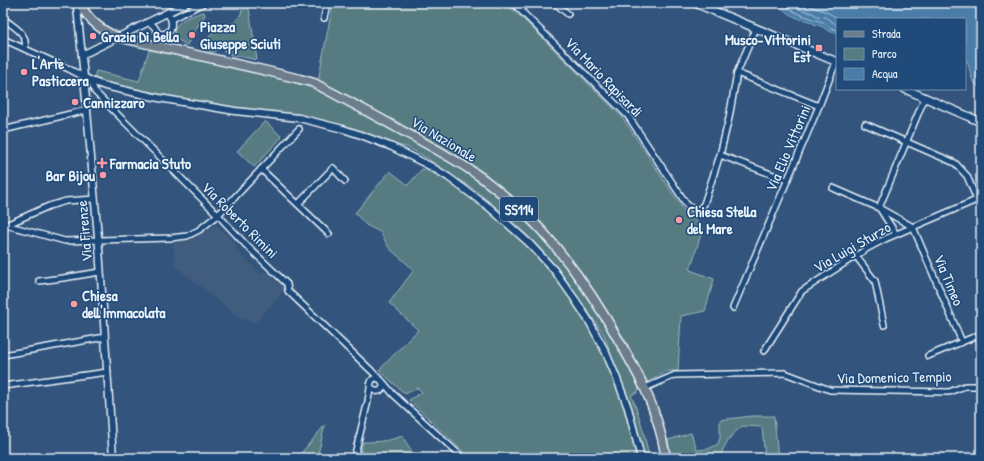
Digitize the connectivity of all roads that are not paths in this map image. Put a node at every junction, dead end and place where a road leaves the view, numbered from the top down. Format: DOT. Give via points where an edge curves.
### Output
graph roads {
  1 [pos="80,3"];
  2 [pos="186,3"];
  3 [pos="204,3"];
  4 [pos="327,3"];
  5 [pos="513,3"];
  6 [pos="528,3"];
  7 [pos="555,3"];
  8 [pos="695,3"];
  9 [pos="521,10"];
  10 [pos="86,13"];
  11 [pos="167,13"];
  12 [pos="568,14"];
  13 [pos="3,18"];
  14 [pos="324,18"];
  15 [pos="171,19"];
  16 [pos="79,22"];
  17 [pos="147,22"];
  18 [pos="756,28"];
  19 [pos="117,37"];
  20 [pos="3,39"];
  21 [pos="25,49"];
  22 [pos="82,55"];
  23 [pos="836,62"];
  24 [pos="836,64"];
  25 [pos="737,73"];
  26 [pos="84,77"];
  27 [pos="91,81"];
  28 [pos="85,90"];
  29 [pos="908,90"];
  30 [pos="95,92"];
  31 [pos="925,97"];
  32 [pos="819,106"];
  33 [pos="87,110"];
  34 [pos="981,122"];
  35 [pos="865,124"];
  36 [pos="299,129"];
  37 [pos="3,130"];
  38 [pos="906,142"];
  39 [pos="720,156"];
  40 [pos="261,169"];
  41 [pos="787,180"];
  42 [pos="345,181"];
  43 [pos="834,188"];
  44 [pos="94,199"];
  45 [pos="979,199"];
  46 [pos="298,204"];
  47 [pos="879,208"];
  48 [pos="218,215"];
  49 [pos="5,225"];
  50 [pos="914,227"];
  51 [pos="329,234"];
  52 [pos="896,234"];
  53 [pos="98,241"];
  54 [pos="856,256"];
  55 [pos="100,272"];
  56 [pos="39,281"];
  57 [pos="733,308"];
  58 [pos="884,325"];
  59 [pos="981,334"];
  60 [pos="105,337"];
  61 [pos="962,342"];
  62 [pos="764,351"];
  63 [pos="3,355"];
  64 [pos="928,356"];
  65 [pos="366,366"];
  66 [pos="108,372"];
  67 [pos="381,380"];
  68 [pos="370,384"];
  69 [pos="3,386"];
  70 [pos="981,386"];
  71 [pos="645,388"];
  72 [pos="379,391"];
  73 [pos="393,394"];
  74 [pos="368,401"];
  75 [pos="113,458"];
  76 [pos="354,458"];
  77 [pos="464,458"];
  78 [pos="641,458"];
  79 [pos="666,458"];
  1 -- 10 [label="main road, Via Nazionale"];
  1 -- 16 [label="street, Via Firenze"];
  2 -- 11 [label="street"];
  3 -- 15 [label="street"];
  4 -- 14 [label="street"];
  5 -- 9 [label="street, Via Mario Rapisardi"];
  6 -- 9 [label="street"];
  7 -- 12 [label="street"];
  8 -- 18 [label="main road"];
  9 -- 39 [label="street, Via Mario Rapisardi" via="628,116 687,205 694,210 699,210 704,204"];
  10 -- 16 [label="street"];
  10 -- 19 [label="main road, Via Nazionale" via="97,25"];
  11 -- 15 [label="street"];
  11 -- 17 [label="street"];
  13 -- 21 [label="street" via="22,33 26,43"];
  15 -- 17 [label="street" via="171,30 163,34 158,33 154,25"];
  16 -- 22 [label="street, Via Firenze"];
  17 -- 19 [label="street"];
  18 -- 23 [label="main road"];
  18 -- 25 [label="street, Via Mario Rapisardi"];
  19 -- 22 [label="street"];
  19 -- 71 [label="main road, Via Nazionale / SS114" via="314,83 426,143 482,178 542,231 562,254 614,331"];
  20 -- 21 [label="street"];
  21 -- 26 [label="street"];
  22 -- 26 [label="street, Via Firenze"];
  24 -- 32 [label="street, Via Elio Vittorini"];
  25 -- 32 [label="street"];
  25 -- 39 [label="street, Via Mario Rapisardi"];
  26 -- 27 [label="street"];
  26 -- 28 [label="street, Via Firenze"];
  27 -- 30 [label="street"];
  27 -- 78 [label="street" via="159,98 299,118 361,135 432,166 490,208 525,239 554,270 589,320 606,353 628,408"];
  28 -- 30 [label="street"];
  28 -- 33 [label="street, Via Firenze"];
  29 -- 31 [label="main road"];
  30 -- 48 [label="street, Via Roberto Rimini"];
  31 -- 34 [label="main road"];
  31 -- 38 [label="street"];
  32 -- 41 [label="street, Via Elio Vittorini"];
  33 -- 37 [label="street"];
  33 -- 44 [label="street, Via Firenze"];
  35 -- 38 [label="street"];
  36 -- 40 [label="street"];
  38 -- 45 [label="street" via="955,163 967,176"];
  38 -- 47 [label="street"];
  39 -- 41 [label="street"];
  40 -- 46 [label="street"];
  40 -- 48 [label="street"];
  41 -- 57 [label="street, Via Elio Vittorini"];
  42 -- 46 [label="street" via="333,168"];
  43 -- 47 [label="street"];
  44 -- 49 [label="street" via="54,204"];
  44 -- 53 [label="street, Via Firenze"];
  45 -- 50 [label="street, Via Luigi Sturzo"];
  46 -- 51 [label="street"];
  47 -- 50 [label="street"];
  47 -- 52 [label="street"];
  48 -- 53 [label="street" via="187,236"];
  48 -- 65 [label="street, Via Roberto Rimini" via="287,284 288,292"];
  49 -- 53 [label="street" via="65,241"];
  50 -- 52 [label="street, Via Luigi Sturzo"];
  50 -- 61 [label="street, Via Timeo"];
  52 -- 54 [label="street, Via Luigi Sturzo"];
  53 -- 55 [label="street, Via Firenze"];
  54 -- 58 [label="street" via="875,281"];
  54 -- 62 [label="street, Via Luigi Sturzo" via="802,291"];
  55 -- 56 [label="street"];
  55 -- 60 [label="street, Via Firenze"];
  59 -- 61 [label="street"];
  60 -- 63 [label="street"];
  60 -- 66 [label="street, Via Firenze"];
  61 -- 64 [label="street"];
  65 -- 67 [label="street, Via Roberto Rimini"];
  65 -- 68 [label="street"];
  66 -- 69 [label="street"];
  66 -- 75 [label="street, Via Firenze"];
  67 -- 68 [label="street" via="373,379"];
  67 -- 72 [label="street" via="384,384"];
  67 -- 73 [label="street, Via Roberto Rimini"];
  68 -- 72 [label="street" via="371,389"];
  68 -- 74 [label="street"];
  70 -- 71 [label="street, Via Domenico Tempio" via="965,386 949,392 830,390 785,373 674,375"];
  71 -- 79 [label="main road, Via Nazionale / SS114" via="660,431"];
  72 -- 73 [label="street" via="386,390"];
  72 -- 74 [label="street"];
  73 -- 77 [label="street"];
  74 -- 76 [label="street"];
}
